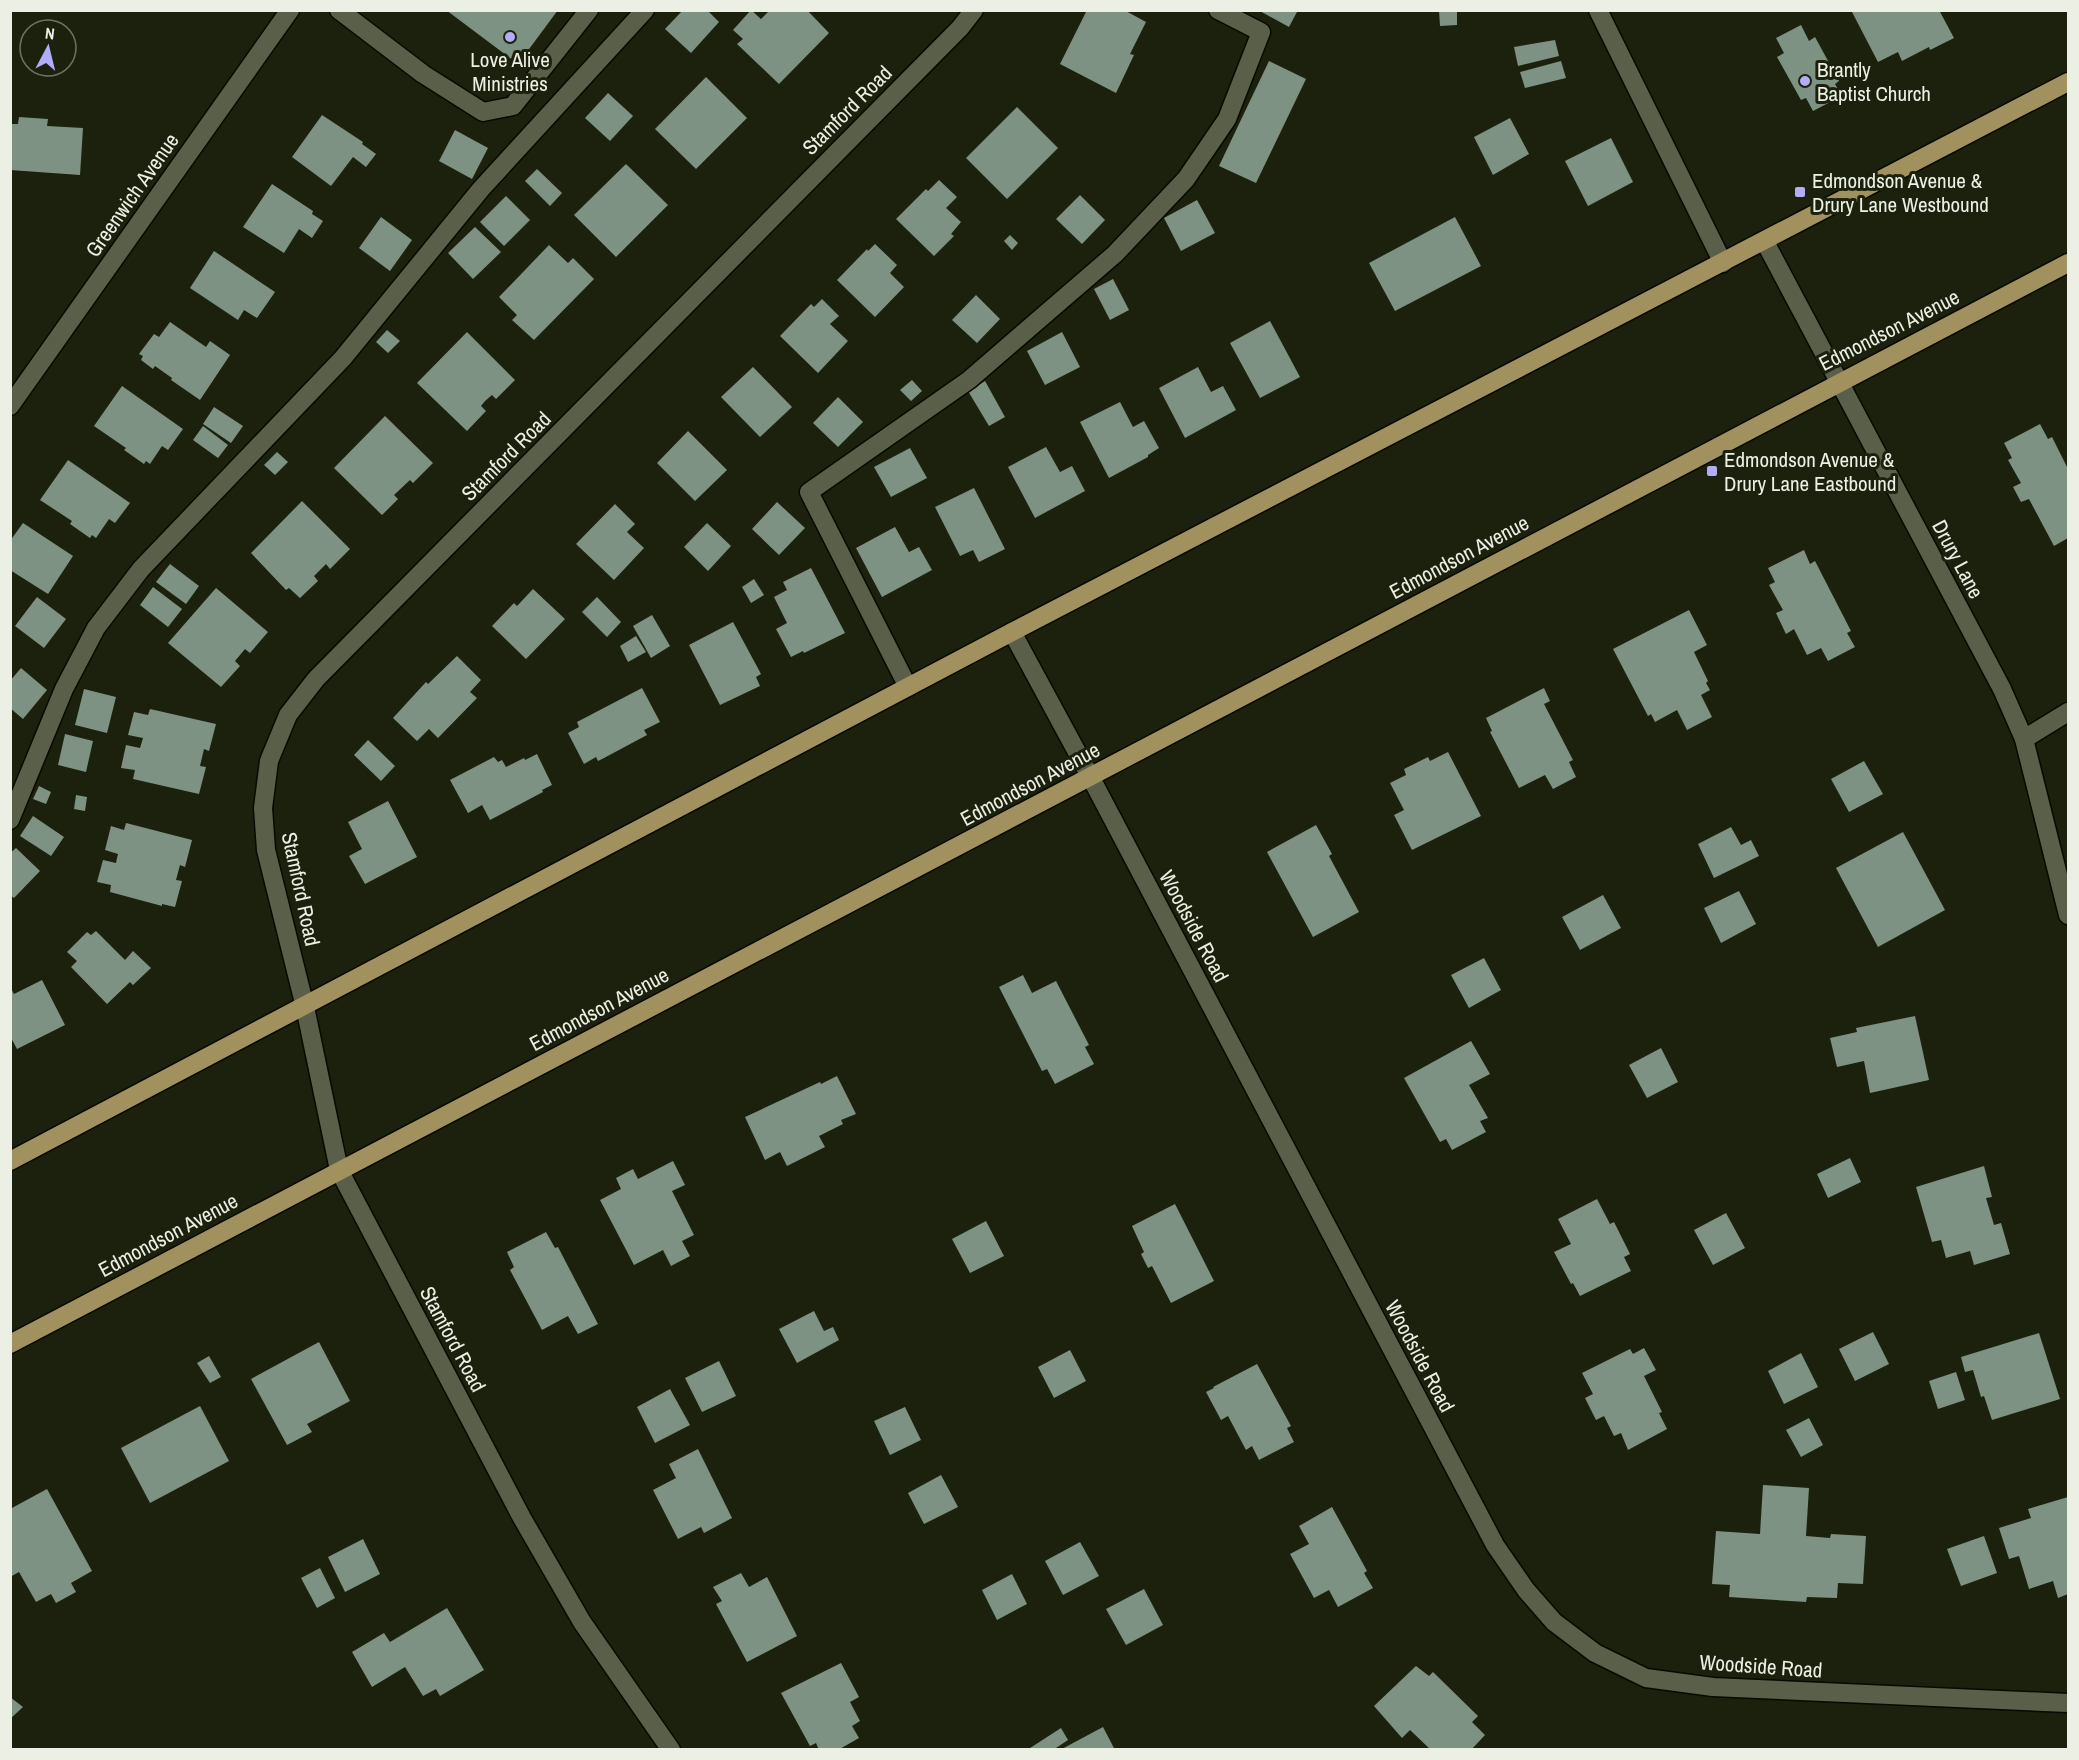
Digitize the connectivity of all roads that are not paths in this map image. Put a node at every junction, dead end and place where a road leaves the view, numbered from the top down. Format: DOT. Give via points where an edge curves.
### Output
graph roads {
  1 [pos="290,10"];
  2 [pos="339,10"];
  3 [pos="589,10"];
  4 [pos="645,10"];
  5 [pos="974,10"];
  6 [pos="1218,10"];
  7 [pos="1598,10"];
  8 [pos="2068,82"];
  9 [pos="1765,242"];
  10 [pos="1723,262"];
  11 [pos="2068,263"];
  12 [pos="1839,382"];
  13 [pos="10,406"];
  14 [pos="1012,632"];
  15 [pos="908,687"];
  16 [pos="2068,712"];
  17 [pos="2024,739"];
  18 [pos="1091,777"];
  19 [pos="10,819"];
  20 [pos="2068,915"];
  21 [pos="305,1007"];
  22 [pos="10,1161"];
  23 [pos="339,1170"];
  24 [pos="10,1344"];
  25 [pos="2068,1703"];
  26 [pos="671,1749"];
  1 -- 13 [label="street, Greenwich Avenue"];
  2 -- 3 [label="street" via="423,74 483,112 513,106"];
  4 -- 19 [label="street" via="481,189 343,358 141,569 96,628 64,689"];
  5 -- 21 [label="street, Stamford Road" via="944,45 316,679 288,715 269,761 263,808 266,850"];
  6 -- 15 [label="street" via="1261,32 1227,119 1186,179 1115,254 969,380 809,492"];
  7 -- 10 [label="street"];
  8 -- 9 [label="main road"];
  9 -- 10 [label="main road"];
  9 -- 12 [label="street, Drury Lane"];
  10 -- 14 [label="main road"];
  11 -- 12 [label="main road, Edmondson Avenue"];
  12 -- 17 [label="street, Drury Lane" via="2002,689"];
  12 -- 18 [label="main road, Edmondson Avenue"];
  14 -- 15 [label="main road"];
  14 -- 18 [label="street, Woodside Road"];
  15 -- 21 [label="main road"];
  16 -- 17 [label="street"];
  17 -- 20 [label="street, Drury Lane"];
  18 -- 23 [label="main road, Edmondson Avenue"];
  18 -- 25 [label="street, Woodside Road" via="1495,1545 1554,1622 1595,1653 1646,1678 1713,1687"];
  21 -- 22 [label="main road"];
  21 -- 23 [label="street, Stamford Road"];
  23 -- 24 [label="main road, Edmondson Avenue"];
  23 -- 26 [label="street, Stamford Road" via="522,1518 582,1622"];
}
